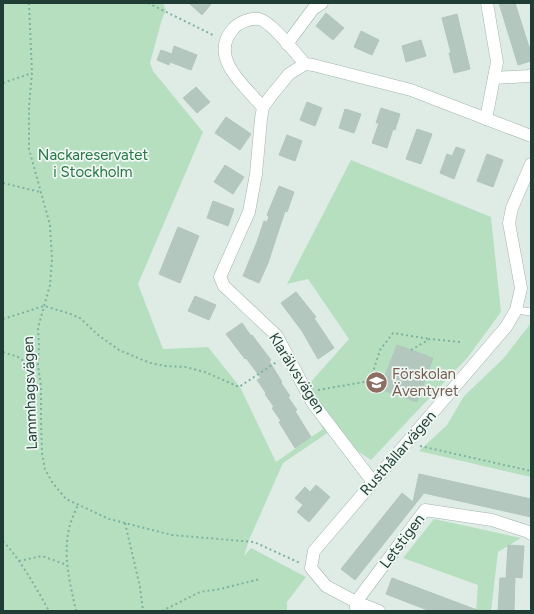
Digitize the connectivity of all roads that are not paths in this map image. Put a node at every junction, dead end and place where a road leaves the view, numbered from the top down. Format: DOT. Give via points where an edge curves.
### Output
graph roads {
  1 [pos="322,3"];
  2 [pos="487,3"];
  3 [pos="288,44"];
  4 [pos="305,64"];
  5 [pos="531,75"];
  6 [pos="494,78"];
  7 [pos="263,107"];
  8 [pos="486,119"];
  9 [pos="531,136"];
  10 [pos="531,164"];
  11 [pos="516,310"];
  12 [pos="531,312"];
  13 [pos="373,482"];
  14 [pos="531,534"];
  15 [pos="356,607"];
  16 [pos="379,611"];
  1 -- 3 [label="street" via="314,9"];
  2 -- 6 [label="street" via="497,54"];
  3 -- 4 [label="street"];
  3 -- 7 [label="street" via="272,27 260,19 237,25 225,41 226,59 236,78"];
  4 -- 7 [label="street, Klarälvsvägen" via="289,74"];
  4 -- 8 [label="street" via="411,90"];
  5 -- 6 [label="street"];
  6 -- 8 [label="street"];
  7 -- 13 [label="street, Klarälvsvägen" via="249,212 220,277 224,286 277,336 312,402"];
  8 -- 9 [label="street"];
  10 -- 11 [label="street, Rusthållarvägen" via="512,208 509,223 521,288"];
  11 -- 12 [label="lane"];
  11 -- 13 [label="street, Rusthållarvägen" via="506,327"];
  13 -- 15 [label="street, Rusthållarvägen" via="314,551 310,568 326,586"];
  14 -- 15 [label="street, Letstigen" via="492,520 425,510"];
  15 -- 16 [label="street"];
}
